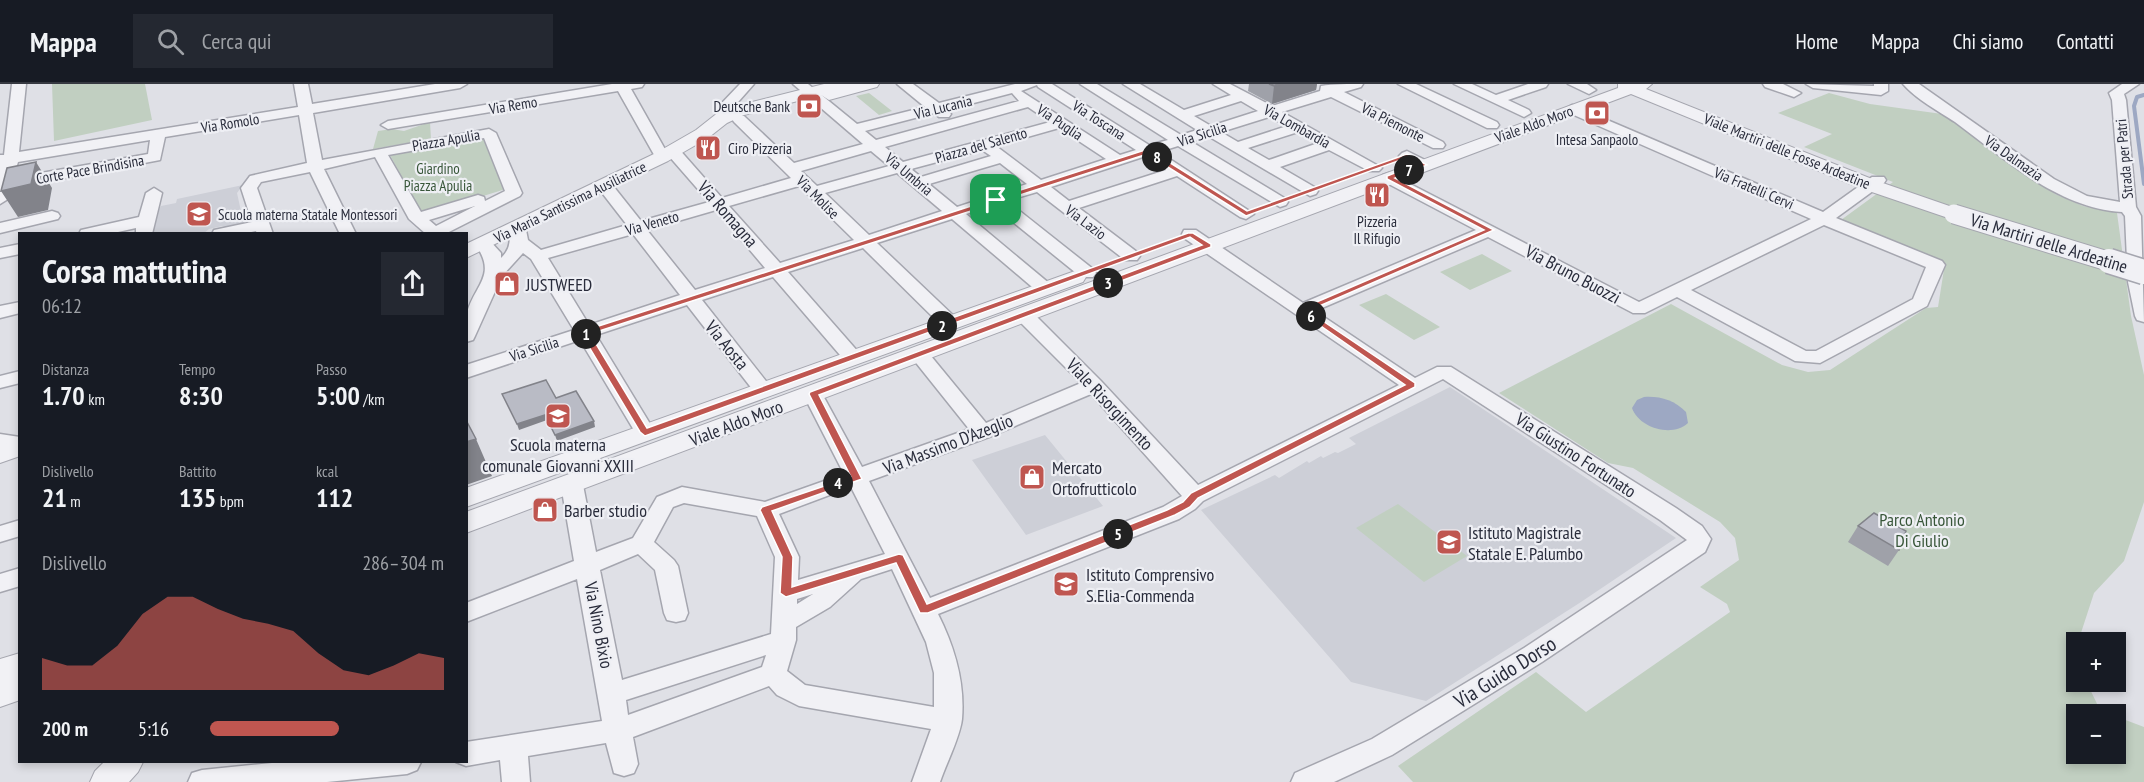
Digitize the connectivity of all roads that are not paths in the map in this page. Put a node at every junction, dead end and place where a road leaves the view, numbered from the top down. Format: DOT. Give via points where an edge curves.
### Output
graph roads {
  1 [pos="19,84"];
  2 [pos="301,84"];
  3 [pos="460,84"];
  4 [pos="747,84"];
  5 [pos="844,84"];
  6 [pos="871,84"];
  7 [pos="904,84"];
  8 [pos="1031,84"];
  9 [pos="1043,84"];
  10 [pos="1087,84"];
  11 [pos="1133,84"];
  12 [pos="1220,84"];
  13 [pos="1356,84"];
  14 [pos="1406,84"];
  15 [pos="1461,84"];
  16 [pos="1541,84"];
  17 [pos="1770,84"];
  18 [pos="1813,84"];
  19 [pos="1881,84"];
  20 [pos="1910,84"];
  21 [pos="1923,84"];
  22 [pos="627,85"];
  23 [pos="1635,85"];
  24 [pos="431,86"];
  25 [pos="1590,86"];
  26 [pos="2121,86"];
  27 [pos="1007,87"];
  28 [pos="1324,88"];
  29 [pos="809,92"];
  30 [pos="1794,93"];
  31 [pos="1103,94"];
  32 [pos="1243,96"];
  33 [pos="1496,100"];
  34 [pos="1030,102"];
  35 [pos="1071,103"];
  36 [pos="936,108"];
  37 [pos="1572,109"];
  38 [pos="1042,110"];
  39 [pos="305,111"];
  40 [pos="1270,111"];
  41 [pos="1524,113"];
  42 [pos="1182,115"];
  43 [pos="1138,116"];
  44 [pos="441,117"];
  45 [pos="721,118"];
  46 [pos="739,119"];
  47 [pos="955,122"];
  48 [pos="1061,123"];
  49 [pos="388,125"];
  50 [pos="1492,125"];
  51 [pos="1108,126"];
  52 [pos="1299,127"];
  53 [pos="854,129"];
  54 [pos="1209,131"];
  55 [pos="158,135"];
  56 [pos="1079,135"];
  57 [pos="447,140"];
  58 [pos="1179,141"];
  59 [pos="984,144"];
  60 [pos="1331,144"];
  61 [pos="873,145"];
  62 [pos="1438,145"];
  63 [pos="1236,147"];
  64 [pos="1148,151"];
  65 [pos="379,152"];
  66 [pos="667,154"];
  67 [pos="1001,158"];
  68 [pos="6,159"];
  69 [pos="1117,160"];
  70 [pos="1415,160"];
  71 [pos="315,165"];
  72 [pos="1267,166"];
  73 [pos="902,167"];
  74 [pos="1178,171"];
  75 [pos="1382,173"];
  76 [pos="802,180"];
  77 [pos="920,182"];
  78 [pos="1874,182"];
  79 [pos="604,186"];
  80 [pos="1038,186"];
  81 [pos="513,189"];
  82 [pos="1310,191"];
  83 [pos="1,193"];
  84 [pos="154,194"];
  85 [pos="996,200"];
  86 [pos="1280,202"];
  87 [pos="2128,203"];
  88 [pos="718,204"];
  89 [pos="1067,207"];
  90 [pos="1958,211"];
  91 [pos="954,213"];
  92 [pos="1246,214"];
  93 [pos="52,216"];
  94 [pos="417,219"];
  95 [pos="1824,219"];
  96 [pos="637,227"];
  97 [pos="0,228"];
  98 [pos="144,228"];
  99 [pos="263,229"];
  100 [pos="1490,230"];
  101 [pos="106,232"];
  102 [pos="237,232"];
  103 [pos="347,232"];
  104 [pos="434,232"];
  105 [pos="437,232"];
  106 [pos="519,235"];
  107 [pos="1199,240"];
  108 [pos="864,241"];
  109 [pos="475,248"];
  110 [pos="18,249"];
  111 [pos="0,253"];
  112 [pos="538,256"];
  113 [pos="1131,256"];
  114 [pos="2144,263"];
  115 [pos="776,270"];
  116 [pos="2144,272"];
  117 [pos="1087,273"];
  118 [pos="493,277"];
  119 [pos="1044,288"];
  120 [pos="468,290"];
  121 [pos="1677,290"];
  122 [pos="689,298"];
  123 [pos="18,308"];
  124 [pos="1302,310"];
  125 [pos="0,312"];
  126 [pos="1024,315"];
  127 [pos="2144,316"];
  128 [pos="950,323"];
  129 [pos="468,332"];
  130 [pos="585,332"];
  131 [pos="919,354"];
  132 [pos="853,358"];
  133 [pos="468,371"];
  134 [pos="18,378"];
  135 [pos="0,382"];
  136 [pos="1094,385"];
  137 [pos="1412,385"];
  138 [pos="763,390"];
  139 [pos="813,394"];
  140 [pos="645,432"];
  141 [pos="982,432"];
  142 [pos="0,441"];
  143 [pos="18,446"];
  144 [pos="18,447"];
  145 [pos="0,454"];
  146 [pos="857,479"];
  147 [pos="572,485"];
  148 [pos="1195,496"];
  149 [pos="468,497"];
  150 [pos="766,510"];
  151 [pos="468,522"];
  152 [pos="18,529"];
  153 [pos="0,534"];
  154 [pos="641,544"];
  155 [pos="1697,546"];
  156 [pos="899,558"];
  157 [pos="588,567"];
  158 [pos="856,569"];
  159 [pos="18,578"];
  160 [pos="0,583"];
  161 [pos="786,593"];
  162 [pos="924,609"];
  163 [pos="468,612"];
  164 [pos="676,613"];
  165 [pos="784,631"];
  166 [pos="18,666"];
  167 [pos="0,672"];
  168 [pos="773,674"];
  169 [pos="18,688"];
  170 [pos="0,694"];
  171 [pos="612,694"];
  172 [pos="948,721"];
  173 [pos="619,730"];
  174 [pos="513,748"];
  175 [pos="468,754"];
  176 [pos="125,763"];
  177 [pos="402,763"];
  178 [pos="624,764"];
  179 [pos="358,771"];
  180 [pos="107,782"];
  181 [pos="202,782"];
  182 [pos="516,782"];
  183 [pos="926,782"];
  184 [pos="1305,782"];
  1 -- 68 [label="street"];
  2 -- 39 [label="street"];
  3 -- 24 [label="street, Via Romolo"];
  4 -- 45 [label="street" via="724,109"];
  5 -- 29 [label="street"];
  6 -- 29 [label="street"];
  7 -- 36 [label="street"];
  8 -- 27 [label="street, Via Lucania"];
  9 -- 35 [label="street, Via Toscana"];
  10 -- 31 [label="street"];
  11 -- 31 [label="street"];
  11 -- 42 [label="street"];
  12 -- 32 [label="street, Via Lombardia"];
  13 -- 28 [label="street, Via Sicilia"];
  14 -- 50 [label="street"];
  15 -- 33 [label="street"];
  16 -- 33 [label="street"];
  17 -- 30 [label="street"];
  18 -- 19 [label="street" via="1881,91"];
  20 -- 87 [label="street, Via Dalmazia" via="2048,182 2081,199 2107,206"];
  21 -- 87 [label="street, Via Dalmazia" via="2077,189"];
  22 -- 44 [label="street, Via Remo"];
  22 -- 66 [label="street, Via Romagna"];
  23 -- 37 [label="street, Viale Aldo Moro"];
  23 -- 78 [label="street, Viale Martiri delle Fosse Ardeatine"];
  24 -- 39 [label="street, Via Romolo"];
  24 -- 44 [label="street"];
  25 -- 41 [label="street, Viale Aldo Moro"];
  26 -- 87 [label="street, Strada per Patri" via="2116,93"];
  27 -- 34 [label="street, Via Puglia"];
  27 -- 36 [label="street, Via Lucania"];
  28 -- 40 [label="street, Via Sicilia"];
  28 -- 62 [label="street, Via Piemonte"];
  29 -- 45 [label="street"];
  29 -- 46 [label="street"];
  29 -- 53 [label="street, Via Umbria"];
  31 -- 35 [label="street"];
  31 -- 43 [label="street"];
  32 -- 40 [label="street, Via Lombardia"];
  32 -- 42 [label="street"];
  33 -- 41 [label="street"];
  34 -- 38 [label="street, Via Puglia"];
  34 -- 47 [label="street, Piazza del Salento"];
  35 -- 38 [label="street"];
  35 -- 51 [label="street, Via Toscana"];
  36 -- 47 [label="street"];
  36 -- 53 [label="street, Via Lucania"];
  37 -- 70 [label="street, Viale Aldo Moro"];
  37 -- 95 [label="street, Via Fratelli Cervi"];
  38 -- 48 [label="street, Via Puglia"];
  39 -- 55 [label="street, Via Romolo"];
  39 -- 71 [label="street"];
  40 -- 52 [label="street, Via Lombardia"];
  40 -- 54 [label="street, Via Sicilia"];
  41 -- 50 [label="street, Viale Aldo Moro"];
  42 -- 54 [label="street"];
  43 -- 51 [label="street"];
  43 -- 58 [label="street"];
  44 -- 49 [label="street, Via Remo"];
  44 -- 57 [label="street"];
  45 -- 46 [label="street"];
  45 -- 66 [label="street, Via Maria Santissima Ausiliatrice" via="702,135"];
  46 -- 76 [label="street, Via Molise"];
  47 -- 61 [label="street, Piazza del Salento"];
  48 -- 56 [label="street, Via Puglia"];
  48 -- 59 [label="street, Piazza del Salento"];
  50 -- 62 [label="street, Viale Aldo Moro"];
  51 -- 56 [label="street"];
  51 -- 64 [label="street, Via Toscana"];
  52 -- 60 [label="street, Via Lombardia"];
  52 -- 63 [label="street"];
  53 -- 61 [label="street, Via Umbria"];
  54 -- 58 [label="street, Via Sicilia"];
  54 -- 63 [label="street"];
  55 -- 68 [label="street, Via Romolo"];
  55 -- 83 [label="street, Corte Pace Brindisina" via="155,157"];
  56 -- 69 [label="street, Via Puglia"];
  57 -- 65 [label="street, Piazza Apulia"];
  57 -- 81 [label="street, Piazza Apulia" via="489,133"];
  58 -- 64 [label="street, Via Sicilia"];
  58 -- 86 [label="street"];
  59 -- 67 [label="street, Via Lazio"];
  59 -- 73 [label="street, Piazza del Salento"];
  60 -- 72 [label="street"];
  60 -- 75 [label="street, Via Lombardia"];
  61 -- 73 [label="street, Via Umbria"];
  61 -- 76 [label="street, Piazza del Salento"];
  62 -- 70 [label="street, Viale Aldo Moro"];
  63 -- 72 [label="street"];
  64 -- 69 [label="street, Via Sicilia"];
  64 -- 74 [label="street, Via Toscana"];
  65 -- 71 [label="street, Piazza Apulia"];
  65 -- 94 [label="street"];
  66 -- 79 [label="street, Via Maria Santissima Ausiliatrice"];
  66 -- 88 [label="street, Via Romagna"];
  67 -- 77 [label="street"];
  67 -- 80 [label="street, Via Lazio"];
  68 -- 83 [label="street"];
  69 -- 80 [label="street, Via Sicilia"];
  70 -- 75 [label="street, Viale Aldo Moro"];
  71 -- 99 [label="street, Piazza Apulia" via="262,176 251,183 249,188"];
  71 -- 103 [label="street"];
  72 -- 82 [label="street"];
  73 -- 76 [label="street, Piazza del Salento"];
  73 -- 77 [label="street, Via Umbria"];
  74 -- 89 [label="street"];
  74 -- 92 [label="street, Via Toscana"];
  75 -- 82 [label="street, Viale Aldo Moro"];
  75 -- 100 [label="street, Via Bruno Buozzi"];
  75 -- 107 [label="street, Viale Aldo Moro"];
  76 -- 88 [label="street, Via Veneto"];
  76 -- 108 [label="street, Via Molise"];
  77 -- 91 [label="street, Via Umbria"];
  78 -- 90 [label="street, Viale Martiri delle Fosse Ardeatine"];
  78 -- 95 [label="street, Via Bruno Buozzi"];
  79 -- 96 [label="street, Via Aosta"];
  79 -- 106 [label="street, Via Maria Santissima Ausiliatrice"];
  80 -- 85 [label="street, Via Sicilia"];
  80 -- 89 [label="street, Via Lazio"];
  81 -- 94 [label="street"];
  81 -- 105 [label="street" via="514,193"];
  82 -- 86 [label="street, Viale Aldo Moro"];
  84 -- 98 [label="street"];
  85 -- 91 [label="street, Via Sicilia"];
  85 -- 117 [label="street"];
  86 -- 92 [label="street, Viale Aldo Moro"];
  87 -- 127 [label="street, Strada per Patri" via="2133,216"];
  88 -- 96 [label="street, Via Veneto"];
  88 -- 115 [label="street, Via Romagna"];
  89 -- 113 [label="street, Via Lazio"];
  90 -- 114 [label="street, Via Martiri delle Ardeatine"];
  90 -- 116 [label="street, Via Martiri delle Ardeatine, bridge"];
  91 -- 108 [label="street, Via Sicilia"];
  91 -- 119 [label="street, Via Umbria"];
  92 -- 107 [label="street, Viale Aldo Moro"];
  93 -- 97 [label="street"];
  94 -- 104 [label="street"];
  95 -- 121 [label="street, Via Bruno Buozzi"];
  95 -- 121 [label="street, Via Fratelli Cervi" via="1936,265 1921,302 1820,357 1802,357"];
  96 -- 112 [label="street, Via Veneto"];
  96 -- 122 [label="street, Via Aosta"];
  98 -- 101 [label="street"];
  99 -- 102 [label="street"];
  100 -- 121 [label="street, Via Bruno Buozzi" via="1639,309"];
  100 -- 124 [label="street"];
  106 -- 109 [label="street, Via Maria Santissima Ausiliatrice"];
  106 -- 112 [label="street"];
  106 -- 118 [label="street" via="513,255"];
  107 -- 113 [label="street, Viale Aldo Moro"];
  107 -- 124 [label="street"];
  107 -- 126 [label="street, Viale Aldo Moro"];
  108 -- 115 [label="street, Via Sicilia"];
  108 -- 128 [label="street, Via Molise"];
  109 -- 118 [label="street" via="492,253"];
  110 -- 111 [label="street"];
  112 -- 130 [label="street"];
  113 -- 117 [label="street, Viale Aldo Moro"];
  115 -- 122 [label="street, Via Sicilia"];
  115 -- 132 [label="street, Via Romagna"];
  117 -- 119 [label="street, Viale Aldo Moro"];
  118 -- 120 [label="street"];
  118 -- 129 [label="street"];
  119 -- 128 [label="street, Viale Aldo Moro"];
  122 -- 130 [label="street, Via Sicilia"];
  122 -- 138 [label="street, Via Aosta"];
  123 -- 125 [label="street"];
  124 -- 137 [label="street"];
  126 -- 131 [label="street, Viale Aldo Moro"];
  126 -- 136 [label="street, Viale Risorgimento"];
  128 -- 132 [label="street, Viale Aldo Moro"];
  130 -- 133 [label="street, Via Sicilia"];
  130 -- 140 [label="street"];
  131 -- 139 [label="street, Viale Aldo Moro"];
  131 -- 141 [label="street"];
  132 -- 138 [label="street, Viale Aldo Moro"];
  134 -- 135 [label="street"];
  136 -- 141 [label="street, Via Massimo D'Azeglio"];
  136 -- 148 [label="street, Viale Risorgimento"];
  137 -- 148 [label="street"];
  137 -- 155 [label="street, Via Giustino Fortunato" via="1444,371 1694,532 1699,539"];
  138 -- 140 [label="street, Viale Aldo Moro"];
  139 -- 146 [label="street"];
  139 -- 147 [label="street, Viale Aldo Moro"];
  140 -- 149 [label="street, Viale Aldo Moro"];
  141 -- 146 [label="street, Via Massimo D'Azeglio"];
  142 -- 143 [label="street"];
  144 -- 145 [label="street"];
  146 -- 150 [label="street, Via Massimo D'Azeglio"];
  146 -- 156 [label="street"];
  147 -- 151 [label="street, Viale Aldo Moro"];
  147 -- 157 [label="street, Via Nino Bixio"];
  148 -- 162 [label="street" via="1171,513"];
  150 -- 154 [label="street" via="682,495 665,502"];
  150 -- 161 [label="street" via="787,557"];
  152 -- 153 [label="street"];
  154 -- 157 [label="street"];
  154 -- 164 [label="street" via="666,566"];
  155 -- 184 [label="street, Via Guido Dorso" via="1533,655 1392,741"];
  156 -- 158 [label="street"];
  156 -- 162 [label="street"];
  157 -- 163 [label="street"];
  157 -- 171 [label="street, Via Nino Bixio"];
  158 -- 161 [label="street"];
  158 -- 165 [label="street" via="833,593"];
  159 -- 160 [label="street"];
  161 -- 165 [label="street"];
  162 -- 172 [label="street" via="947,673"];
  165 -- 168 [label="street"];
  165 -- 171 [label="street"];
  166 -- 167 [label="street"];
  168 -- 172 [label="street" via="799,695"];
  168 -- 173 [label="street"];
  169 -- 170 [label="street"];
  171 -- 173 [label="street, Via Nino Bixio"];
  172 -- 183 [label="street"];
  173 -- 174 [label="street"];
  173 -- 178 [label="street, Via Nino Bixio"];
  174 -- 175 [label="street"];
  174 -- 182 [label="street"];
  176 -- 180 [label="street"];
  177 -- 179 [label="street"];
  179 -- 181 [label="street"];
}
